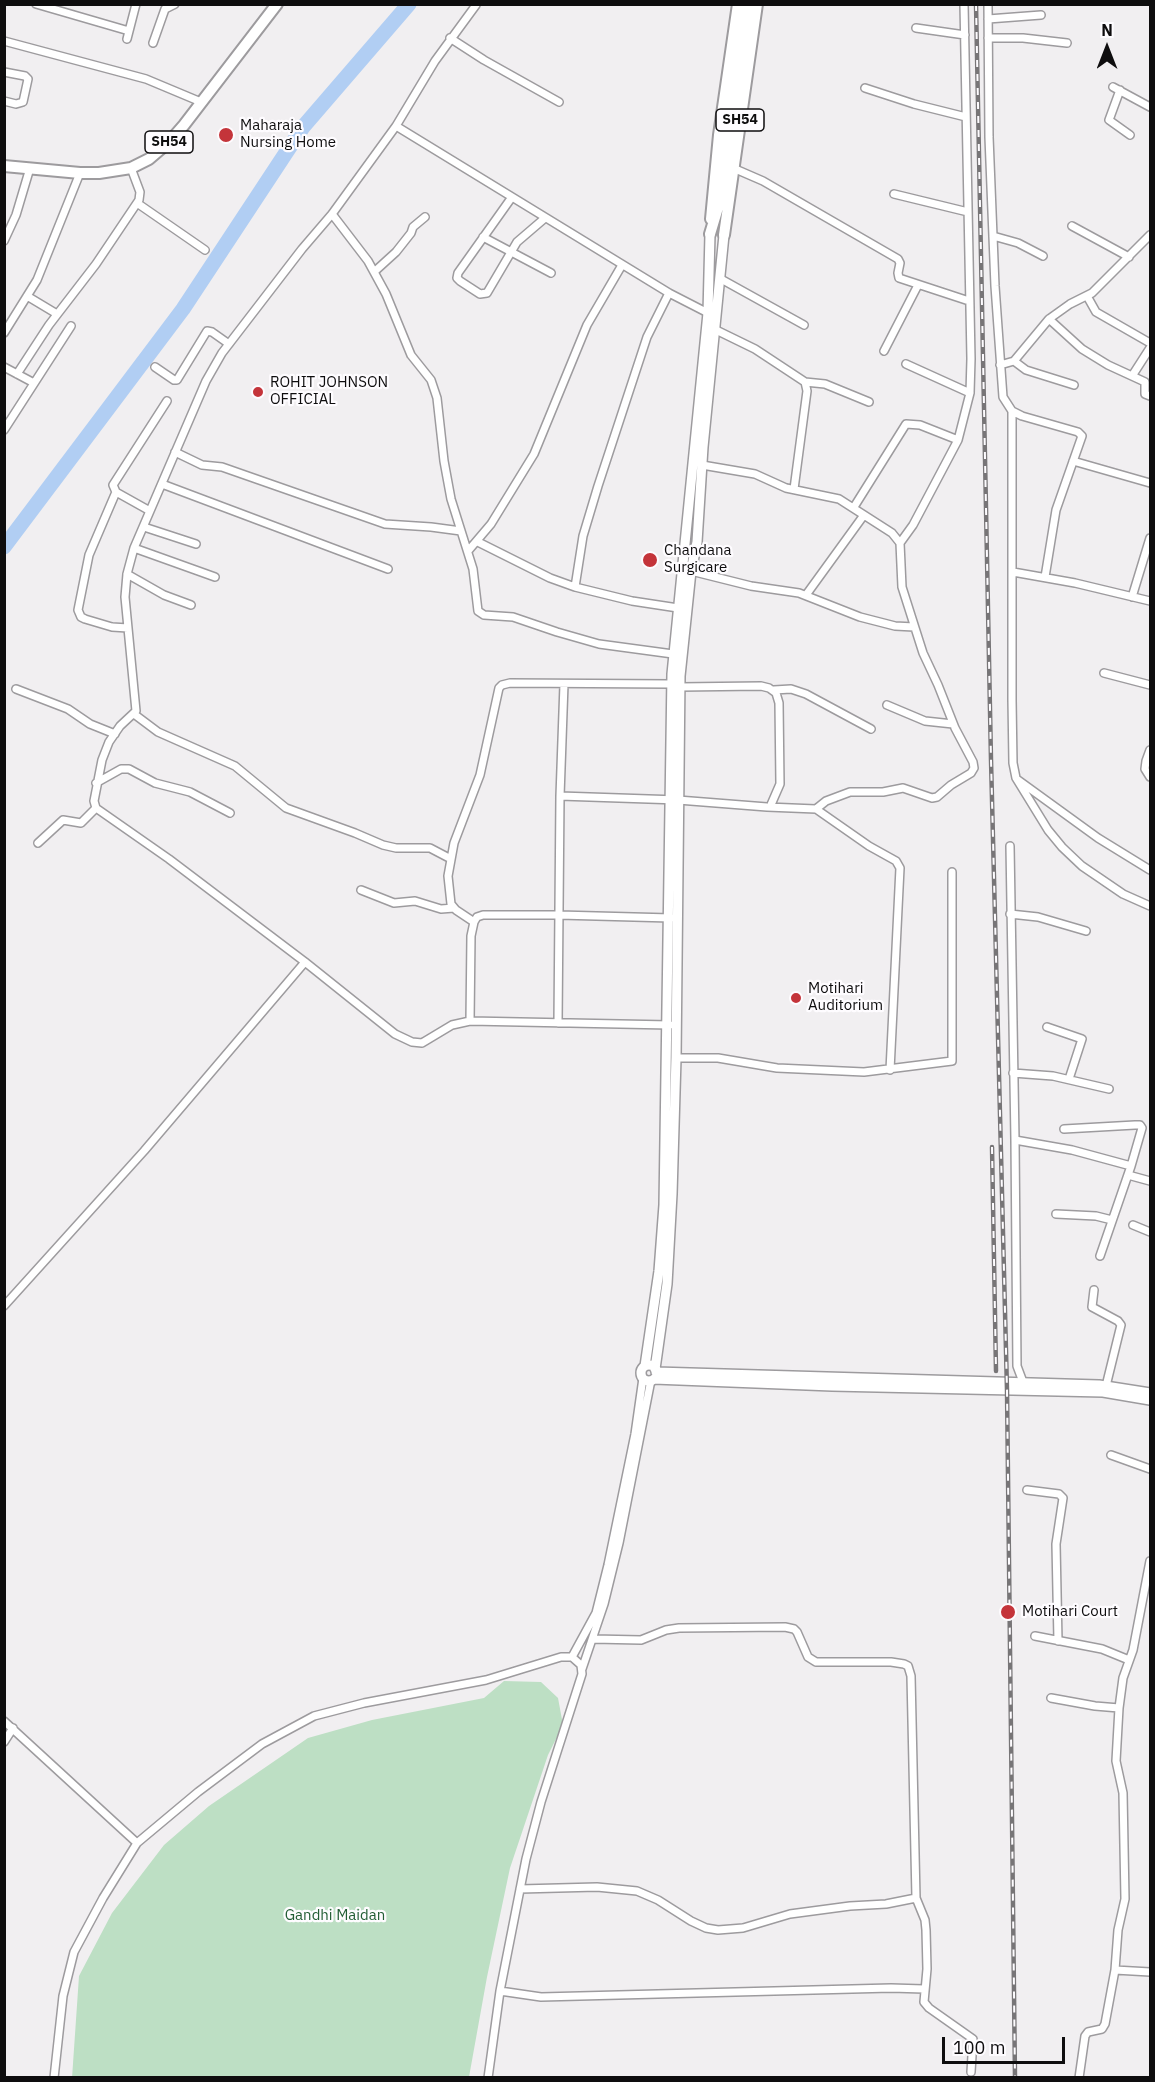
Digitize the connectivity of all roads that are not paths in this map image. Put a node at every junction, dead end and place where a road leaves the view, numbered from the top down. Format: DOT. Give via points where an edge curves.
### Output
graph roads {
  1 [pos="36,4"];
  2 [pos="136,4"];
  3 [pos="175,4"];
  4 [pos="277,4"];
  5 [pos="738,4"];
  6 [pos="748,4"];
  7 [pos="757,4"];
  8 [pos="964,4"];
  9 [pos="988,4"];
  10 [pos="476,5"];
  11 [pos="1041,15"];
  12 [pos="988,20"];
  13 [pos="916,28"];
  14 [pos="129,31"];
  15 [pos="965,35"];
  16 [pos="450,38"];
  17 [pos="988,38"];
  18 [pos="127,39"];
  19 [pos="4,40"];
  20 [pos="1067,43"];
  21 [pos="153,44"];
  22 [pos="4,72"];
  23 [pos="865,88"];
  24 [pos="4,101"];
  25 [pos="201,102"];
  26 [pos="559,102"];
  27 [pos="1150,107"];
  28 [pos="966,117"];
  29 [pos="396,126"];
  30 [pos="1130,135"];
  31 [pos="4,166"];
  32 [pos="30,168"];
  33 [pos="130,168"];
  34 [pos="734,168"];
  35 [pos="80,173"];
  36 [pos="894,194"];
  37 [pos="513,197"];
  38 [pos="137,203"];
  39 [pos="719,204"];
  40 [pos="968,212"];
  41 [pos="332,214"];
  42 [pos="425,217"];
  43 [pos="545,218"];
  44 [pos="1072,226"];
  45 [pos="710,234"];
  46 [pos="724,235"];
  47 [pos="1150,235"];
  48 [pos="993,236"];
  49 [pos="483,237"];
  50 [pos="4,241"];
  51 [pos="205,250"];
  52 [pos="510,252"];
  53 [pos="1043,256"];
  54 [pos="1128,257"];
  55 [pos="622,265"];
  56 [pos="374,272"];
  57 [pos="551,273"];
  58 [pos="721,279"];
  59 [pos="918,285"];
  60 [pos="669,293"];
  61 [pos="27,296"];
  62 [pos="1087,296"];
  63 [pos="969,301"];
  64 [pos="708,313"];
  65 [pos="57,314"];
  66 [pos="1049,319"];
  67 [pos="804,325"];
  68 [pos="71,326"];
  69 [pos="716,330"];
  70 [pos="4,333"];
  71 [pos="1150,343"];
  72 [pos="229,344"];
  73 [pos="1150,348"];
  74 [pos="884,351"];
  75 [pos="1014,361"];
  76 [pos="906,364"];
  77 [pos="1000,365"];
  78 [pos="4,367"];
  79 [pos="155,367"];
  80 [pos="17,374"];
  81 [pos="1132,376"];
  82 [pos="805,382"];
  83 [pos="34,383"];
  84 [pos="1074,385"];
  85 [pos="970,393"];
  86 [pos="1150,396"];
  87 [pos="167,401"];
  88 [pos="869,402"];
  89 [pos="1011,411"];
  90 [pos="4,430"];
  91 [pos="958,440"];
  92 [pos="175,452"];
  93 [pos="1073,461"];
  94 [pos="702,465"];
  95 [pos="1150,483"];
  96 [pos="162,484"];
  97 [pos="794,489"];
  98 [pos="116,492"];
  99 [pos="854,507"];
  100 [pos="150,511"];
  101 [pos="864,515"];
  102 [pos="144,527"];
  103 [pos="461,531"];
  104 [pos="1150,538"];
  105 [pos="478,542"];
  106 [pos="900,543"];
  107 [pos="196,544"];
  108 [pos="134,548"];
  109 [pos="468,552"];
  110 [pos="388,569"];
  111 [pos="691,571"];
  112 [pos="1013,572"];
  113 [pos="127,574"];
  114 [pos="215,577"];
  115 [pos="1044,578"];
  116 [pos="575,587"];
  117 [pos="806,595"];
  118 [pos="1132,597"];
  119 [pos="1150,601"];
  120 [pos="191,605"];
  121 [pos="678,608"];
  122 [pos="914,627"];
  123 [pos="129,628"];
  124 [pos="673,654"];
  125 [pos="1104,673"];
  126 [pos="564,684"];
  127 [pos="676,685"];
  128 [pos="1150,685"];
  129 [pos="16,689"];
  130 [pos="774,690"];
  131 [pos="887,705"];
  132 [pos="134,714"];
  133 [pos="953,723"];
  134 [pos="871,729"];
  135 [pos="115,734"];
  136 [pos="1150,750"];
  137 [pos="1150,777"];
  138 [pos="1016,778"];
  139 [pos="96,783"];
  140 [pos="560,796"];
  141 [pos="674,800"];
  142 [pos="770,807"];
  143 [pos="96,808"];
  144 [pos="816,809"];
  145 [pos="230,813"];
  146 [pos="38,843"];
  147 [pos="1010,846"];
  148 [pos="451,859"];
  149 [pos="1150,870"];
  150 [pos="952,872"];
  151 [pos="361,890"];
  152 [pos="1150,906"];
  153 [pos="454,908"];
  154 [pos="1010,914"];
  155 [pos="560,915"];
  156 [pos="672,918"];
  157 [pos="474,922"];
  158 [pos="1086,930"];
  159 [pos="305,962"];
  160 [pos="470,1021"];
  161 [pos="558,1023"];
  162 [pos="671,1025"];
  163 [pos="1047,1027"];
  164 [pos="676,1058"];
  165 [pos="890,1070"];
  166 [pos="1013,1073"];
  167 [pos="1069,1079"];
  168 [pos="1108,1089"];
  169 [pos="1064,1129"];
  170 [pos="1015,1140"];
  171 [pos="1131,1166"];
  172 [pos="1128,1175"];
  173 [pos="1150,1180"];
  174 [pos="1056,1214"];
  175 [pos="1112,1220"];
  176 [pos="1132,1225"];
  177 [pos="1150,1232"];
  178 [pos="1100,1256"];
  179 [pos="1094,1290"];
  180 [pos="4,1306"];
  181 [pos="652,1376"];
  182 [pos="1023,1382"];
  183 [pos="1106,1386"];
  184 [pos="1150,1393"];
  185 [pos="1150,1400"];
  186 [pos="1111,1455"];
  187 [pos="1150,1469"];
  188 [pos="1027,1490"];
  189 [pos="1150,1561"];
  190 [pos="1035,1636"];
  191 [pos="593,1639"];
  192 [pos="1058,1641"];
  193 [pos="572,1657"];
  194 [pos="1129,1660"];
  195 [pos="582,1669"];
  196 [pos="1051,1698"];
  197 [pos="1119,1708"];
  198 [pos="4,1720"];
  199 [pos="13,1728"];
  200 [pos="4,1742"];
  201 [pos="137,1843"];
  202 [pos="520,1888"];
  203 [pos="916,1898"];
  204 [pos="1116,1970"];
  205 [pos="1150,1972"];
  206 [pos="924,1989"];
  207 [pos="500,1991"];
  208 [pos="971,2072"];
  209 [pos="54,2078"];
  210 [pos="488,2078"];
  211 [pos="1079,2078"];
  1 -- 14 [label="street"];
  2 -- 14 [label="street"];
  3 -- 21 [label="street" via="165,9"];
  4 -- 25 [label="main road, SH54"];
  5 -- 45 [label="main road, SH54"];
  6 -- 39 [label="main road"];
  7 -- 34 [label="main road, SH54"];
  8 -- 15 [label="street"];
  9 -- 12 [label="street"];
  10 -- 16 [label="street"];
  11 -- 12 [label="street"];
  12 -- 17 [label="street"];
  13 -- 15 [label="street"];
  14 -- 18 [label="street"];
  15 -- 28 [label="street"];
  16 -- 26 [label="street"];
  16 -- 29 [label="street"];
  17 -- 20 [label="street"];
  17 -- 48 [label="street"];
  19 -- 25 [label="street" via="146,79"];
  22 -- 24 [label="street" via="26,77 28,81 22,102"];
  23 -- 28 [label="street"];
  25 -- 33 [label="main road, SH54" via="159,151"];
  27 -- 30 [label="street" via="1116,88 1108,120"];
  28 -- 40 [label="street"];
  29 -- 37 [label="street"];
  29 -- 41 [label="street"];
  31 -- 32 [label="main road, SH54"];
  32 -- 35 [label="main road, SH54"];
  32 -- 50 [label="street"];
  33 -- 35 [label="main road, SH54"];
  33 -- 38 [label="street" via="140,192"];
  34 -- 46 [label="main road, SH54"];
  34 -- 59 [label="street" via="898,259 899,278"];
  35 -- 61 [label="street"];
  36 -- 40 [label="street"];
  37 -- 43 [label="street"];
  37 -- 49 [label="street"];
  38 -- 51 [label="street"];
  38 -- 65 [label="street"];
  39 -- 45 [label="main road"];
  39 -- 46 [label="main road"];
  40 -- 63 [label="street"];
  41 -- 56 [label="street"];
  41 -- 72 [label="street"];
  42 -- 56 [label="street"];
  43 -- 52 [label="street"];
  43 -- 55 [label="street"];
  44 -- 54 [label="street"];
  45 -- 64 [label="main road"];
  46 -- 58 [label="main road"];
  47 -- 54 [label="street"];
  48 -- 53 [label="street"];
  48 -- 77 [label="street"];
  49 -- 52 [label="street"];
  49 -- 52 [label="street" via="457,275 458,280 480,294 487,293"];
  52 -- 57 [label="street"];
  54 -- 62 [label="street"];
  55 -- 60 [label="street"];
  55 -- 105 [label="street" via="587,325 534,454"];
  56 -- 103 [label="street" via="411,355 431,380 437,398 444,461"];
  58 -- 67 [label="street"];
  58 -- 69 [label="main road"];
  59 -- 63 [label="street"];
  59 -- 74 [label="street"];
  60 -- 64 [label="street"];
  60 -- 116 [label="street" via="647,338 598,486 581,546"];
  61 -- 65 [label="street"];
  61 -- 70 [label="street"];
  62 -- 66 [label="street"];
  62 -- 71 [label="street" via="1096,312"];
  63 -- 85 [label="street"];
  64 -- 121 [label="main road"];
  65 -- 80 [label="street"];
  66 -- 75 [label="street"];
  66 -- 81 [label="street" via="1082,349"];
  68 -- 83 [label="street"];
  69 -- 82 [label="street" via="755,349"];
  69 -- 94 [label="main road"];
  72 -- 79 [label="street" via="207,331 177,380"];
  72 -- 92 [label="street" via="206,381"];
  73 -- 81 [label="street"];
  75 -- 77 [label="street"];
  75 -- 84 [label="street" via="1026,370"];
  76 -- 85 [label="street"];
  77 -- 89 [label="street" via="1002,396"];
  78 -- 80 [label="street"];
  80 -- 83 [label="street"];
  81 -- 86 [label="street" via="1145,383 1145,394"];
  82 -- 88 [label="street" via="825,384"];
  82 -- 97 [label="street"];
  83 -- 90 [label="street"];
  85 -- 91 [label="street"];
  87 -- 98 [label="street" via="114,482"];
  89 -- 93 [label="street" via="1080,434"];
  89 -- 112 [label="street"];
  91 -- 99 [label="street" via="920,424 906,424"];
  91 -- 106 [label="street"];
  92 -- 96 [label="street"];
  92 -- 103 [label="street" via="202,465 222,467 386,524"];
  93 -- 95 [label="street"];
  93 -- 115 [label="street" via="1056,510"];
  94 -- 97 [label="street" via="755,474"];
  94 -- 111 [label="main road"];
  96 -- 100 [label="street"];
  96 -- 110 [label="street"];
  97 -- 99 [label="street" via="838,499"];
  98 -- 100 [label="street"];
  98 -- 123 [label="street" via="89,555 78,610 85,620"];
  99 -- 101 [label="street"];
  100 -- 102 [label="street"];
  101 -- 106 [label="street"];
  101 -- 117 [label="street"];
  102 -- 107 [label="street"];
  102 -- 108 [label="street"];
  103 -- 109 [label="street"];
  104 -- 118 [label="street"];
  105 -- 109 [label="street"];
  105 -- 116 [label="street"];
  106 -- 122 [label="street" via="902,587"];
  108 -- 113 [label="street"];
  108 -- 114 [label="street"];
  109 -- 124 [label="street" via="476,608 481,614 513,617 599,644"];
  111 -- 117 [label="street"];
  111 -- 127 [label="main road"];
  112 -- 115 [label="street"];
  112 -- 138 [label="street" via="1011,700"];
  113 -- 120 [label="street"];
  113 -- 123 [label="street"];
  115 -- 118 [label="street"];
  116 -- 121 [label="street"];
  117 -- 122 [label="street" via="860,617"];
  118 -- 119 [label="street"];
  121 -- 124 [label="main road"];
  122 -- 133 [label="street"];
  123 -- 132 [label="street"];
  124 -- 127 [label="main road"];
  125 -- 128 [label="street"];
  126 -- 127 [label="street"];
  126 -- 140 [label="street"];
  126 -- 148 [label="street" via="510,683 499,688 480,775"];
  127 -- 130 [label="street" via="761,686"];
  127 -- 141 [label="main road"];
  129 -- 135 [label="street" via="68,709"];
  130 -- 134 [label="street" via="791,689 806,694"];
  130 -- 142 [label="street" via="779,703 781,769 779,790"];
  131 -- 133 [label="street" via="925,721"];
  132 -- 135 [label="street"];
  132 -- 148 [label="street" via="158,732 235,766 291,810 383,845 430,848"];
  133 -- 144 [label="street" via="974,768 937,798 903,788 850,792"];
  135 -- 139 [label="street" via="105,751"];
  136 -- 137 [label="street" via="1145,770"];
  138 -- 149 [label="street" via="1098,838"];
  138 -- 152 [label="street" via="1039,818 1062,847 1103,881"];
  139 -- 143 [label="street"];
  139 -- 145 [label="street" via="129,769 154,783 199,796"];
  140 -- 141 [label="street"];
  140 -- 155 [label="street"];
  141 -- 142 [label="street"];
  141 -- 156 [label="main road"];
  142 -- 144 [label="street"];
  143 -- 146 [label="street" via="81,823 63,820"];
  143 -- 159 [label="street"];
  144 -- 165 [label="street" via="899,865"];
  147 -- 154 [label="street"];
  148 -- 153 [label="street" via="448,884"];
  150 -- 165 [label="street" via="953,1059"];
  151 -- 153 [label="street" via="394,903 420,901 441,909"];
  153 -- 157 [label="street"];
  154 -- 158 [label="street"];
  154 -- 166 [label="street"];
  155 -- 156 [label="street"];
  155 -- 157 [label="street" via="483,915"];
  155 -- 161 [label="street"];
  156 -- 162 [label="main road"];
  157 -- 160 [label="street"];
  159 -- 160 [label="street" via="396,1034 412,1042 427,1041 452,1025"];
  159 -- 180 [label="street" via="151,1143"];
  160 -- 161 [label="street"];
  161 -- 162 [label="street"];
  162 -- 164 [label="main road"];
  162 -- 181 [label="main road" via="659,1271 645,1366 641,1370"];
  163 -- 167 [label="street" via="1082,1039"];
  164 -- 165 [label="street" via="718,1058 832,1072"];
  164 -- 181 [label="main road" via="669,1257"];
  166 -- 167 [label="street"];
  166 -- 170 [label="street"];
  167 -- 168 [label="street"];
  169 -- 171 [label="street" via="1140,1125 1142,1132"];
  170 -- 171 [label="street" via="1079,1151"];
  170 -- 182 [label="street" via="1017,1365"];
  171 -- 172 [label="street"];
  172 -- 173 [label="street"];
  172 -- 175 [label="street"];
  174 -- 175 [label="street"];
  175 -- 178 [label="street"];
  176 -- 177 [label="street"];
  179 -- 183 [label="street" via="1092,1307 1121,1325"];
  181 -- 182 [label="main road"];
  181 -- 185 [label="main road" via="821,1385 1103,1392"];
  181 -- 191 [label="street" via="622,1530"];
  181 -- 193 [label="street" via="635,1434 596,1613"];
  182 -- 183 [label="main road"];
  183 -- 184 [label="main road"];
  186 -- 187 [label="street"];
  188 -- 192 [label="street" via="1059,1494 1063,1498 1056,1544"];
  189 -- 194 [label="street"];
  190 -- 192 [label="street"];
  191 -- 195 [label="street"];
  191 -- 203 [label="street" via="641,1640 679,1628 785,1627 797,1632 808,1658 816,1662 891,1662 908,1666"];
  192 -- 194 [label="street" via="1102,1649"];
  193 -- 195 [label="street"];
  193 -- 201 [label="street" via="486,1680 314,1716 278,1734 225,1771"];
  194 -- 197 [label="street"];
  195 -- 202 [label="street" via="541,1802"];
  196 -- 197 [label="street"];
  197 -- 204 [label="street" via="1116,1761 1123,1793 1126,1893 1117,1938"];
  198 -- 199 [label="street"];
  199 -- 200 [label="street"];
  199 -- 201 [label="street"];
  201 -- 209 [label="street" via="74,1952 63,1996"];
  202 -- 203 [label="street" via="637,1891 691,1921 718,1930 743,1928 790,1914"];
  202 -- 207 [label="street"];
  203 -- 206 [label="street" via="926,1930"];
  204 -- 205 [label="street"];
  204 -- 211 [label="street" via="1104,2027 1085,2036"];
  206 -- 207 [label="street" via="542,1997"];
  206 -- 208 [label="street" via="924,2002 929,2008 973,2038"];
  207 -- 210 [label="street"];
}
